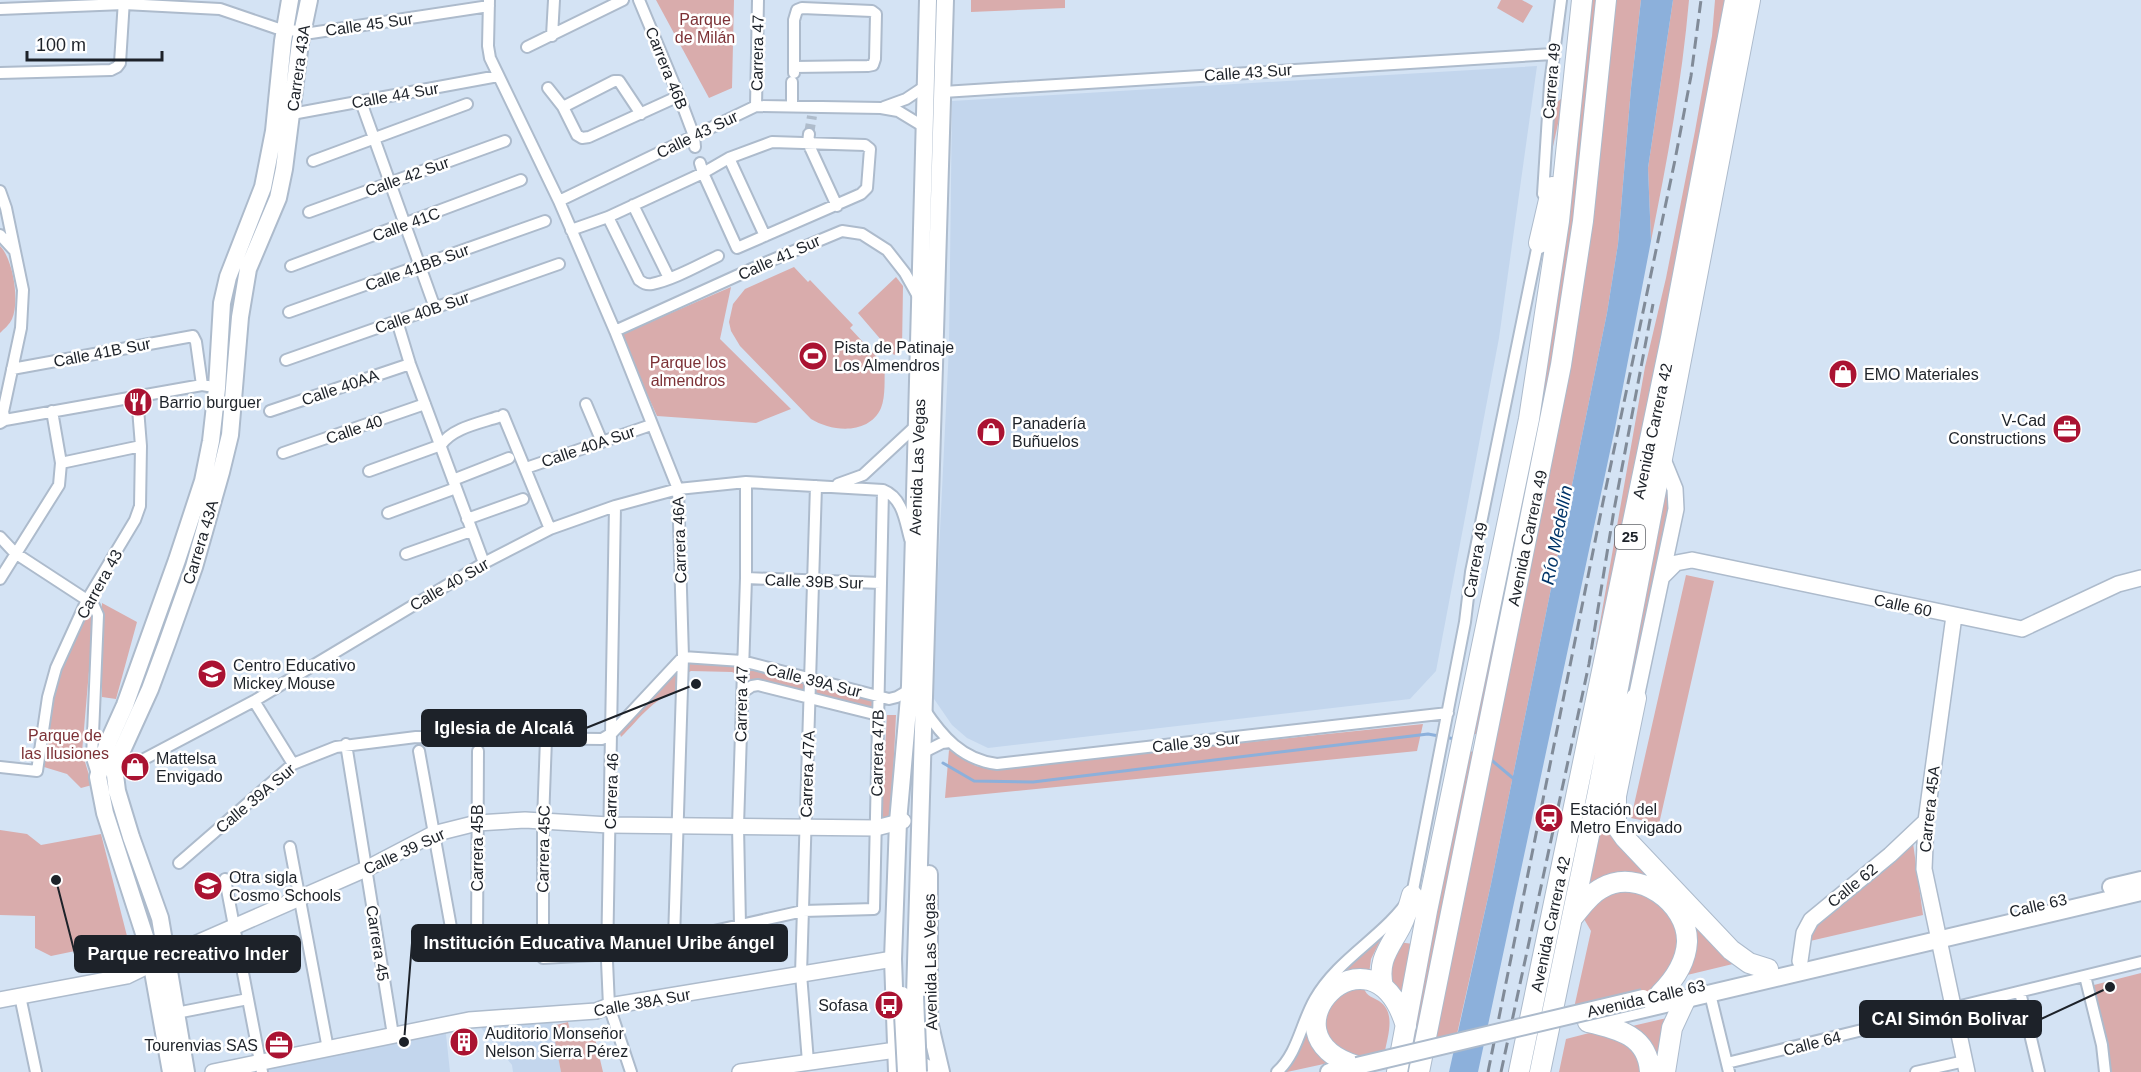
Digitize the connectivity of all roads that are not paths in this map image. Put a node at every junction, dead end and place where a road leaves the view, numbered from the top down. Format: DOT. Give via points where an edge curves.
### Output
graph roads {
  1 [pos="290,0"];
  2 [pos="309,0"];
  3 [pos="554,0"];
  4 [pos="623,0"];
  5 [pos="639,0"];
  6 [pos="758,0"];
  7 [pos="928,0"];
  8 [pos="945,0"];
  9 [pos="1561,0"];
  10 [pos="1582,0"];
  11 [pos="1606,0"];
  12 [pos="1735,0"];
  13 [pos="1750,0"];
  14 [pos="124,2"];
  15 [pos="489,3"];
  16 [pos="222,4"];
  17 [pos="0,9"];
  18 [pos="293,31"];
  19 [pos="552,36"];
  20 [pos="526,47"];
  21 [pos="1553,54"];
  22 [pos="0,73"];
  23 [pos="793,74"];
  24 [pos="498,76"];
  25 [pos="927,85"];
  26 [pos="548,88"];
  27 [pos="943,92"];
  28 [pos="679,96"];
  29 [pos="361,102"];
  30 [pos="467,104"];
  31 [pos="756,106"];
  32 [pos="792,106"];
  33 [pos="563,107"];
  34 [pos="881,108"];
  35 [pos="1572,108"];
  36 [pos="292,114"];
  37 [pos="641,114"];
  38 [pos="926,128"];
  39 [pos="374,139"];
  40 [pos="809,139"];
  41 [pos="505,141"];
  42 [pos="695,142"];
  43 [pos="729,159"];
  44 [pos="313,161"];
  45 [pos="1719,166"];
  46 [pos="702,168"];
  47 [pos="521,180"];
  48 [pos="390,181"];
  49 [pos="1,196"];
  50 [pos="559,201"];
  51 [pos="633,205"];
  52 [pos="837,206"];
  53 [pos="1696,207"];
  54 [pos="309,212"];
  55 [pos="608,217"];
  56 [pos="545,221"];
  57 [pos="405,224"];
  58 [pos="571,230"];
  59 [pos="0,235"];
  60 [pos="765,236"];
  61 [pos="1539,243"];
  62 [pos="15,252"];
  63 [pos="718,256"];
  64 [pos="559,264"];
  65 [pos="291,266"];
  66 [pos="420,266"];
  67 [pos="669,278"];
  68 [pos="921,302"];
  69 [pos="435,308"];
  70 [pos="289,312"];
  71 [pos="397,321"];
  72 [pos="615,331"];
  73 [pos="193,336"];
  74 [pos="286,360"];
  75 [pos="410,364"];
  76 [pos="12,369"];
  77 [pos="209,386"];
  78 [pos="137,396"];
  79 [pos="425,404"];
  80 [pos="586,404"];
  81 [pos="934,409"];
  82 [pos="52,411"];
  83 [pos="270,411"];
  84 [pos="1529,419"];
  85 [pos="3,421"];
  86 [pos="918,424"];
  87 [pos="651,425"];
  88 [pos="602,442"];
  89 [pos="441,445"];
  90 [pos="141,446"];
  91 [pos="283,453"];
  92 [pos="917,453"];
  93 [pos="1662,457"];
  94 [pos="509,459"];
  95 [pos="61,463"];
  96 [pos="526,468"];
  97 [pos="369,471"];
  98 [pos="746,482"];
  99 [pos="454,484"];
  100 [pos="816,486"];
  101 [pos="830,486"];
  102 [pos="678,489"];
  103 [pos="883,490"];
  104 [pos="930,493"];
  105 [pos="523,499"];
  106 [pos="615,506"];
  107 [pos="388,513"];
  108 [pos="467,519"];
  109 [pos="550,529"];
  110 [pos="471,531"];
  111 [pos="0,537"];
  112 [pos="15,553"];
  113 [pos="406,554"];
  114 [pos="914,554"];
  115 [pos="1524,554"];
  116 [pos="483,563"];
  117 [pos="1662,577"];
  118 [pos="746,578"];
  119 [pos="2141,578"];
  120 [pos="0,579"];
  121 [pos="813,581"];
  122 [pos="881,583"];
  123 [pos="87,600"];
  124 [pos="1954,616"];
  125 [pos="683,657"];
  126 [pos="742,661"];
  127 [pos="810,679"];
  128 [pos="909,690"];
  129 [pos="743,692"];
  130 [pos="879,697"];
  131 [pos="809,698"];
  132 [pos="1636,698"];
  133 [pos="254,701"];
  134 [pos="922,706"];
  135 [pos="1448,713"];
  136 [pos="878,715"];
  137 [pos="1454,729"];
  138 [pos="612,733"];
  139 [pos="906,734"];
  140 [pos="546,739"];
  141 [pos="950,742"];
  142 [pos="345,744"];
  143 [pos="924,749"];
  144 [pos="419,751"];
  145 [pos="477,751"];
  146 [pos="1450,751"];
  147 [pos="1606,754"];
  148 [pos="293,764"];
  149 [pos="0,767"];
  150 [pos="106,776"];
  151 [pos="1598,792"];
  152 [pos="543,821"];
  153 [pos="1926,821"];
  154 [pos="900,822"];
  155 [pos="477,823"];
  156 [pos="609,825"];
  157 [pos="679,825"];
  158 [pos="738,826"];
  159 [pos="805,827"];
  160 [pos="1617,827"];
  161 [pos="876,828"];
  162 [pos="433,834"];
  163 [pos="290,847"];
  164 [pos="179,863"];
  165 [pos="366,869"];
  166 [pos="225,879"];
  167 [pos="2141,880"];
  168 [pos="2141,892"];
  169 [pos="1412,895"];
  170 [pos="300,898"];
  171 [pos="803,911"];
  172 [pos="1572,919"];
  173 [pos="740,925"];
  174 [pos="235,928"];
  175 [pos="1936,935"];
  176 [pos="674,939"];
  177 [pos="542,942"];
  178 [pos="608,954"];
  179 [pos="456,955"];
  180 [pos="167,957"];
  181 [pos="893,959"];
  182 [pos="1800,961"];
  183 [pos="2141,962"];
  184 [pos="151,964"];
  185 [pos="1768,969"];
  186 [pos="801,974"];
  187 [pos="2085,976"];
  188 [pos="1383,987"];
  189 [pos="2020,992"];
  190 [pos="1710,994"];
  191 [pos="20,996"];
  192 [pos="908,996"];
  193 [pos="1651,996"];
  194 [pos="248,999"];
  195 [pos="0,1000"];
  196 [pos="1685,1000"];
  197 [pos="609,1006"];
  198 [pos="1953,1008"];
  199 [pos="176,1013"];
  200 [pos="929,1021"];
  201 [pos="1588,1022"];
  202 [pos="1406,1026"];
  203 [pos="895,1029"];
  204 [pos="393,1035"];
  205 [pos="328,1049"];
  206 [pos="896,1050"];
  207 [pos="807,1062"];
  208 [pos="261,1067"];
  209 [pos="1544,1067"];
  210 [pos="1966,1067"];
  211 [pos="1728,1068"];
  212 [pos="914,1069"];
  213 [pos="1365,1069"];
  214 [pos="768,1070"];
  215 [pos="36,1072"];
  216 [pos="171,1072"];
  217 [pos="186,1072"];
  218 [pos="213,1072"];
  219 [pos="631,1072"];
  220 [pos="740,1072"];
  221 [pos="897,1072"];
  222 [pos="934,1072"];
  223 [pos="941,1072"];
  224 [pos="1277,1072"];
  225 [pos="1329,1072"];
  226 [pos="1396,1072"];
  227 [pos="1419,1072"];
  228 [pos="1519,1072"];
  229 [pos="1650,1072"];
  230 [pos="1665,1072"];
  231 [pos="1916,1072"];
  232 [pos="2039,1072"];
  233 [pos="2105,1072"];
  1 -- 18 [label="main road, Carrera 43A"];
  2 -- 18 [label="main road, Carrera 43A"];
  3 -- 19 [label="street"];
  4 -- 19 [label="street"];
  5 -- 28 [label="street, Carrera 46B"];
  6 -- 31 [label="street, Carrera 47"];
  7 -- 25 [label="main road, Avenida Las Vegas"];
  8 -- 27 [label="main road, Avenida Las Vegas"];
  9 -- 21 [label="street, Carrera 49"];
  10 -- 35 [label="highway, Avenida Carrera 49"];
  11 -- 115 [label="highway, Avenida Carrera 49" via="1579,254"];
  12 -- 53 [label="highway, Avenida Carrera 42 / 25"];
  13 -- 45 [label="highway, Avenida Carrera 42 / 25"];
  14 -- 16 [label="street, Calle 45 Sur"];
  14 -- 17 [label="street, Calle 45 Sur"];
  14 -- 22 [label="street" via="117,67"];
  15 -- 18 [label="street, Calle 45 Sur" via="311,33"];
  15 -- 24 [label="street, Carrera 46A" via="490,58"];
  16 -- 18 [label="street, Calle 45 Sur" via="276,28"];
  18 -- 36 [label="main road, Carrera 43A"];
  18 -- 77 [label="main road, Carrera 43A" via="263,187 228,277"];
  19 -- 20 [label="street"];
  21 -- 27 [label="street, Calle 43 Sur"];
  21 -- 61 [label="street, Carrera 49"];
  23 -- 23 [label="street" via="873,65 876,14 797,10"];
  23 -- 32 [label="street"];
  24 -- 29 [label="street, Calle 44 Sur"];
  24 -- 50 [label="street, Carrera 46A"];
  25 -- 34 [label="street" via="906,99"];
  25 -- 38 [label="main road, Avenida Las Vegas"];
  26 -- 33 [label="street"];
  27 -- 81 [label="main road, Avenida Las Vegas"];
  28 -- 37 [label="street"];
  28 -- 42 [label="street, Carrera 46B"];
  29 -- 36 [label="street, Calle 44 Sur"];
  29 -- 39 [label="street"];
  30 -- 39 [label="street"];
  31 -- 32 [label="street, Calle 43 Sur"];
  31 -- 42 [label="street, Calle 43 Sur"];
  32 -- 34 [label="street, Calle 43 Sur" via="812,111"];
  33 -- 37 [label="street" via="582,138"];
  33 -- 37 [label="street" via="620,81"];
  34 -- 38 [label="street" via="898,111"];
  35 -- 61 [label="highway"];
  35 -- 84 [label="highway, Avenida Carrera 49"];
  36 -- 150 [label="main road, Carrera 43A" via="278,198 248,269 230,435 221,472 168,643 120,755"];
  38 -- 68 [label="main road, Avenida Las Vegas"];
  39 -- 44 [label="street"];
  39 -- 48 [label="street"];
  40 -- 43 [label="street" via="772,142"];
  40 -- 52 [label="street"];
  40 -- 52 [label="street" via="865,145 870,149 867,188"];
  41 -- 48 [label="street, Calle 42 Sur"];
  42 -- 50 [label="street, Calle 43 Sur"];
  43 -- 46 [label="street"];
  43 -- 60 [label="street"];
  45 -- 53 [label="highway"];
  45 -- 93 [label="highway, Avenida Carrera 42 / 25"];
  46 -- 51 [label="street"];
  46 -- 60 [label="street" via="737,248"];
  47 -- 57 [label="street, Calle 41C"];
  48 -- 54 [label="street, Calle 42 Sur"];
  48 -- 57 [label="street"];
  49 -- 62 [label="street"];
  50 -- 58 [label="street, Carrera 46A"];
  51 -- 55 [label="street"];
  51 -- 67 [label="street"];
  52 -- 60 [label="street"];
  53 -- 228 [label="highway, Avenida Carrera 42 / 25"];
  55 -- 58 [label="street"];
  55 -- 67 [label="street" via="639,280 652,284"];
  56 -- 66 [label="street, Calle 41BB Sur"];
  57 -- 65 [label="street, Calle 41C"];
  57 -- 66 [label="street"];
  58 -- 72 [label="street, Carrera 46A"];
  59 -- 62 [label="street"];
  61 -- 135 [label="street, Carrera 49" via="1471,572"];
  62 -- 76 [label="street" via="23,290 21,328"];
  63 -- 67 [label="street"];
  64 -- 69 [label="street, Calle 40B Sur"];
  66 -- 69 [label="street"];
  66 -- 70 [label="street, Calle 41BB Sur"];
  68 -- 72 [label="street, Calle 41 Sur" via="887,250 862,234 842,231"];
  68 -- 86 [label="main road, Avenida Las Vegas"];
  69 -- 71 [label="street, Calle 40B Sur"];
  71 -- 74 [label="street, Calle 40B Sur"];
  71 -- 75 [label="street"];
  72 -- 87 [label="street, Carrera 46A"];
  73 -- 76 [label="street, Calle 41B Sur"];
  73 -- 77 [label="street, Carrera 43A"];
  75 -- 79 [label="street"];
  75 -- 83 [label="street, Calle 40AA"];
  76 -- 85 [label="street"];
  77 -- 78 [label="street"];
  77 -- 150 [label="main road, Carrera 43A" via="211,441 203,481 125,705 107,745"];
  78 -- 82 [label="street"];
  78 -- 90 [label="street, Carrera 43"];
  79 -- 89 [label="street"];
  79 -- 91 [label="street, Calle 40"];
  80 -- 88 [label="street"];
  81 -- 86 [label="street, Calle 40 Sur"];
  81 -- 104 [label="main road, Avenida Las Vegas"];
  82 -- 85 [label="street"];
  82 -- 95 [label="street"];
  84 -- 115 [label="highway"];
  84 -- 137 [label="highway, Avenida Carrera 49"];
  86 -- 92 [label="main road, Avenida Las Vegas"];
  86 -- 101 [label="street, Calle 40 Sur" via="863,475"];
  87 -- 88 [label="street, Calle 40A Sur"];
  87 -- 102 [label="street, Carrera 46A"];
  88 -- 96 [label="street, Calle 40A Sur"];
  89 -- 96 [label="street" via="453,434 501,416"];
  89 -- 97 [label="street"];
  89 -- 99 [label="street"];
  90 -- 95 [label="street"];
  90 -- 123 [label="street, Carrera 43" via="141,493 135,520"];
  92 -- 104 [label="main road" via="927,458"];
  92 -- 114 [label="main road, Avenida Las Vegas"];
  93 -- 117 [label="street, Avenida Carrera 42" via="1676,500"];
  93 -- 147 [label="highway, Avenida Carrera 42 / 25"];
  94 -- 99 [label="street"];
  95 -- 112 [label="street" via="59,485"];
  96 -- 109 [label="street"];
  98 -- 100 [label="street, Calle 40 Sur"];
  98 -- 102 [label="street, Calle 40 Sur"];
  98 -- 118 [label="street, Carrera 47"];
  99 -- 107 [label="street"];
  99 -- 108 [label="street"];
  100 -- 101 [label="street, Calle 40 Sur"];
  100 -- 121 [label="street, Carrera 47A"];
  101 -- 103 [label="street, Calle 40 Sur"];
  102 -- 106 [label="street, Calle 40 Sur"];
  102 -- 125 [label="street, Carrera 46A"];
  103 -- 114 [label="street" via="896,498 901,508"];
  103 -- 122 [label="street, Carrera 47B"];
  104 -- 134 [label="main road, Avenida Las Vegas"];
  105 -- 108 [label="street"];
  106 -- 109 [label="street, Calle 40 Sur"];
  106 -- 138 [label="street, Carrera 46"];
  108 -- 110 [label="street"];
  109 -- 116 [label="street, Calle 40 Sur"];
  110 -- 113 [label="street"];
  110 -- 116 [label="street"];
  111 -- 112 [label="street"];
  112 -- 120 [label="street"];
  112 -- 123 [label="street"];
  114 -- 128 [label="main road, Avenida Las Vegas"];
  115 -- 227 [label="highway, Avenida Carrera 49"];
  116 -- 133 [label="street, Calle 40 Sur"];
  117 -- 124 [label="street, Calle 60" via="1676,563 1692,560"];
  117 -- 132 [label="street, Avenida Carrera 42"];
  118 -- 121 [label="street, Calle 39B Sur"];
  118 -- 126 [label="street, Carrera 47"];
  119 -- 124 [label="street, Calle 60" via="2118,584 2022,629"];
  121 -- 122 [label="street, Calle 39B Sur"];
  121 -- 127 [label="street, Carrera 47A"];
  122 -- 130 [label="street, Carrera 47B"];
  123 -- 149 [label="street, Carrera 43" via="51,682 37,771"];
  123 -- 150 [label="street, Carrera 43A" via="99,615 92,758"];
  124 -- 153 [label="street, Carrera 45A"];
  125 -- 126 [label="street, Calle 39A Sur"];
  125 -- 138 [label="street"];
  125 -- 157 [label="street, Carrera 46A"];
  126 -- 127 [label="street, Calle 39A Sur"];
  126 -- 129 [label="street, Carrera 47"];
  127 -- 130 [label="street, Calle 39A Sur"];
  127 -- 131 [label="street, Carrera 47A"];
  128 -- 130 [label="street, Calle 39A Sur" via="893,699"];
  128 -- 139 [label="main road, Avenida Las Vegas"];
  129 -- 131 [label="street, Calle 39A Sur" via="758,685"];
  129 -- 158 [label="street, Carrera 47"];
  130 -- 136 [label="street, Carrera 47B"];
  131 -- 136 [label="street, Calle 39A Sur"];
  131 -- 159 [label="street, Carrera 47A"];
  132 -- 147 [label="street, Avenida Carrera 42"];
  132 -- 160 [label="highway" via="1616,796"];
  133 -- 148 [label="street"];
  133 -- 150 [label="street, Calle 40 Sur"];
  134 -- 141 [label="street, Calle 39 Sur"];
  134 -- 143 [label="main road, Avenida Las Vegas"];
  135 -- 137 [label="street, Carrera 49"];
  135 -- 141 [label="street, Calle 39 Sur" via="997,764 970,756"];
  136 -- 161 [label="street, Carrera 47B"];
  137 -- 146 [label="highway, Avenida Carrera 49"];
  138 -- 140 [label="street, Calle 39A Sur" via="602,739"];
  138 -- 156 [label="street, Carrera 46"];
  139 -- 143 [label="main road" via="915,737"];
  139 -- 154 [label="main road, Avenida Las Vegas"];
  140 -- 142 [label="street, Calle 39A Sur" via="416,737"];
  140 -- 152 [label="street, Carrera 45C"];
  141 -- 143 [label="street"];
  142 -- 148 [label="street, Calle 39A Sur"];
  142 -- 165 [label="street, Carrera 45"];
  143 -- 192 [label="main road, Avenida Las Vegas"];
  143 -- 200 [label="main road, Avenida Las Vegas" via="929,776"];
  144 -- 162 [label="street"];
  145 -- 155 [label="street, Carrera 45B"];
  146 -- 169 [label="street"];
  146 -- 202 [label="highway, Avenida Carrera 49"];
  147 -- 151 [label="highway, Avenida Carrera 42 / 25"];
  148 -- 164 [label="street, Calle 39A Sur"];
  150 -- 180 [label="main road, Carrera 43A" via="117,791 160,918"];
  150 -- 184 [label="main road, Carrera 43A" via="105,813"];
  151 -- 160 [label="highway"];
  151 -- 172 [label="highway, Avenida Carrera 42 / 25"];
  152 -- 155 [label="street, Calle 39 Sur"];
  152 -- 156 [label="street, Calle 39 Sur"];
  152 -- 177 [label="street, Carrera 45C"];
  153 -- 175 [label="street, Carrera 45A" via="1924,869"];
  153 -- 182 [label="street, Calle 62" via="1811,920 1804,933"];
  154 -- 161 [label="street, Calle 39 Sur"];
  154 -- 181 [label="main road, Avenida Las Vegas"];
  154 -- 192 [label="main road, Avenida Las Vegas"];
  155 -- 162 [label="street, Calle 39 Sur"];
  155 -- 177 [label="street, Carrera 45B" via="477,946"];
  156 -- 157 [label="street, Calle 39 Sur"];
  156 -- 178 [label="street, Carrera 46"];
  157 -- 158 [label="street, Calle 39 Sur"];
  157 -- 176 [label="street, Carrera 46A"];
  158 -- 159 [label="street, Calle 39 Sur"];
  158 -- 173 [label="street, Carrera 47"];
  159 -- 161 [label="street, Calle 39 Sur"];
  159 -- 171 [label="street, Carrera 47A"];
  160 -- 185 [label="highway" via="1731,950 1749,963"];
  161 -- 171 [label="street, Carrera 47B" via="874,909"];
  162 -- 165 [label="street, Calle 39 Sur"];
  162 -- 179 [label="street"];
  163 -- 170 [label="street"];
  165 -- 170 [label="street, Calle 39 Sur"];
  165 -- 204 [label="street, Carrera 45"];
  166 -- 174 [label="street"];
  167 -- 175 [label="main road, Calle 63"];
  168 -- 175 [label="main road, Calle 63"];
  169 -- 188 [label="highway" via="1381,967"];
  169 -- 224 [label="street" via="1395,917 1322,987 1290,1057"];
  170 -- 174 [label="street, Calle 39 Sur"];
  170 -- 205 [label="street"];
  171 -- 173 [label="street"];
  171 -- 186 [label="street, Carrera 47A"];
  172 -- 193 [label="highway" via="1595,892 1612,884 1638,883 1668,900 1683,922 1687,944 1681,966 1669,985"];
  172 -- 209 [label="highway, Avenida Carrera 42 / 25"];
  173 -- 176 [label="street"];
  174 -- 180 [label="street, Calle 39 Sur"];
  174 -- 194 [label="street"];
  175 -- 182 [label="main road, Avenida Calle 63"];
  175 -- 190 [label="main road, Avenida Calle 63"];
  175 -- 198 [label="street, Carrera 45A"];
  176 -- 178 [label="street"];
  177 -- 178 [label="street, Carrera 45C" via="543,958"];
  178 -- 197 [label="street, Carrera 46"];
  180 -- 184 [label="street, Calle 39 Sur"];
  180 -- 199 [label="main road, Carrera 43A"];
  181 -- 186 [label="street, Calle 38A Sur"];
  181 -- 203 [label="main road, Avenida Las Vegas"];
  182 -- 185 [label="main road, Avenida Calle 63"];
  183 -- 187 [label="street, Calle 64"];
  184 -- 191 [label="street, Calle 39 Sur" via="127,976"];
  184 -- 216 [label="main road, Carrera 43A"];
  185 -- 193 [label="main road, Avenida Calle 63"];
  186 -- 197 [label="street, Calle 38A Sur"];
  186 -- 207 [label="street, Carrera 47A"];
  187 -- 189 [label="street, Calle 64"];
  187 -- 233 [label="street"];
  188 -- 202 [label="highway" via="1399,1005"];
  188 -- 213 [label="highway" via="1366,980 1345,981 1330,991 1318,1007 1315,1019 1319,1038 1336,1057"];
  189 -- 198 [label="street, Calle 64"];
  189 -- 232 [label="street"];
  190 -- 196 [label="main road, Avenida Calle 63"];
  190 -- 211 [label="street"];
  191 -- 195 [label="street, Calle 39 Sur"];
  191 -- 215 [label="street"];
  192 -- 212 [label="main road, Avenida Las Vegas, bridge"];
  193 -- 213 [label="main road, Avenida Calle 63, bridge"];
  194 -- 199 [label="street"];
  194 -- 208 [label="street"];
  196 -- 201 [label="main road, Avenida Calle 63"];
  196 -- 230 [label="highway" via="1672,1028"];
  197 -- 204 [label="street, Calle 38A Sur" via="596,1011 469,1020"];
  197 -- 219 [label="street, Carrera 46"];
  198 -- 210 [label="street, Carrera 45A"];
  198 -- 211 [label="street, Calle 64"];
  199 -- 217 [label="main road, Carrera 43A"];
  200 -- 203 [label="main road" via="914,1032"];
  200 -- 223 [label="main road, Avenida Las Vegas"];
  201 -- 213 [label="main road, Avenida Calle 63"];
  201 -- 229 [label="highway" via="1616,1029 1636,1040 1645,1049"];
  202 -- 226 [label="highway, Avenida Carrera 49"];
  203 -- 206 [label="main road, Avenida Las Vegas"];
  204 -- 205 [label="street, Calle 38A Sur"];
  205 -- 208 [label="street, Calle 38A Sur"];
  206 -- 207 [label="street"];
  206 -- 212 [label="street"];
  206 -- 221 [label="main road, Avenida Las Vegas"];
  207 -- 214 [label="street"];
  208 -- 218 [label="street, Calle 38A Sur"];
  210 -- 231 [label="street"];
  212 -- 222 [label="street"];
  213 -- 225 [label="main road"];
  214 -- 220 [label="street"];
}
